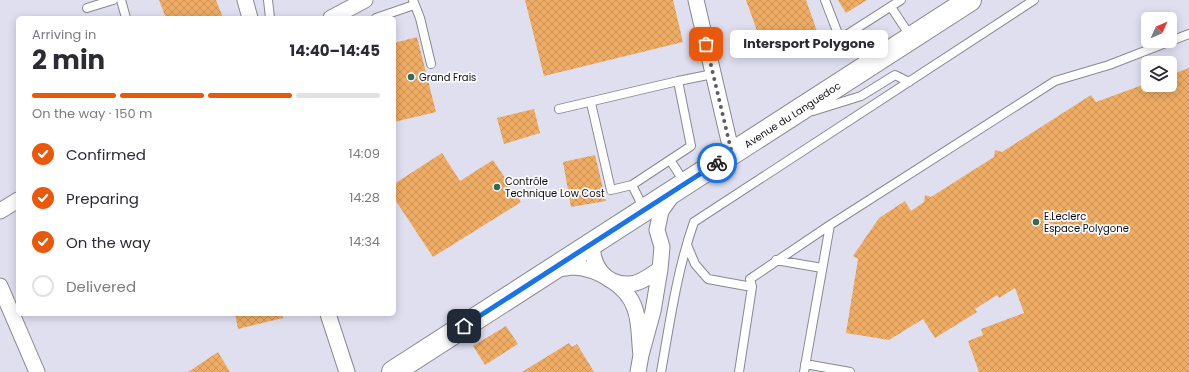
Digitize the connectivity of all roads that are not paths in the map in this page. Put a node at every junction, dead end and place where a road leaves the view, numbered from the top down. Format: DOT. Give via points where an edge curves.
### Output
graph roads {
  1 [pos="120,0"];
  2 [pos="245,0"];
  3 [pos="268,0"];
  4 [pos="365,0"];
  5 [pos="696,0"];
  6 [pos="825,0"];
  7 [pos="901,0"];
  8 [pos="970,0"];
  9 [pos="1034,0"];
  10 [pos="413,2"];
  11 [pos="891,7"];
  12 [pos="87,8"];
  13 [pos="125,16"];
  14 [pos="249,16"];
  15 [pos="270,16"];
  16 [pos="335,16"];
  17 [pos="381,16"];
  18 [pos="1189,34"];
  19 [pos="911,37"];
  20 [pos="431,64"];
  21 [pos="714,74"];
  22 [pos="678,81"];
  23 [pos="909,82"];
  24 [pos="591,103"];
  25 [pos="559,109"];
  26 [pos="783,119"];
  27 [pos="732,154"];
  28 [pos="670,160"];
  29 [pos="682,184"];
  30 [pos="632,185"];
  31 [pos="16,201"];
  32 [pos="0,211"];
  33 [pos="638,213"];
  34 [pos="830,225"];
  35 [pos="657,230"];
  36 [pos="592,243"];
  37 [pos="687,243"];
  38 [pos="776,260"];
  39 [pos="822,268"];
  40 [pos="660,269"];
  41 [pos="553,270"];
  42 [pos="609,279"];
  43 [pos="0,286"];
  44 [pos="752,287"];
  45 [pos="329,316"];
  46 [pos="641,355"];
  47 [pos="805,368"];
  48 [pos="37,372"];
  49 [pos="347,372"];
  50 [pos="393,372"];
  51 [pos="638,372"];
  52 [pos="661,372"];
  53 [pos="739,372"];
  54 [pos="850,372"];
  1 -- 12 [label="lane"];
  1 -- 13 [label="lane"];
  2 -- 14 [label="street"];
  3 -- 15 [label="lane"];
  4 -- 16 [label="street"];
  5 -- 21 [label="street"];
  6 -- 11 [label="lane" via="840,40"];
  7 -- 11 [label="lane"];
  8 -- 19 [label="main road, Avenue du Languedoc"];
  9 -- 23 [label="lane"];
  10 -- 17 [label="lane"];
  10 -- 20 [label="lane" via="420,18"];
  11 -- 19 [label="lane"];
  18 -- 34 [label="lane" via="1109,65 1055,81"];
  19 -- 26 [label="main road, Avenue du Languedoc"];
  21 -- 22 [label="lane"];
  21 -- 27 [label="street"];
  22 -- 24 [label="lane"];
  22 -- 28 [label="lane" via="691,146"];
  23 -- 26 [label="lane" via="895,75 861,96"];
  23 -- 37 [label="lane" via="694,222"];
  24 -- 25 [label="lane"];
  24 -- 30 [label="lane" via="611,190"];
  26 -- 27 [label="main road, Avenue du Languedoc"];
  27 -- 29 [label="main road, Avenue du Languedoc"];
  28 -- 29 [label="lane"];
  28 -- 30 [label="lane"];
  29 -- 33 [label="main road, Avenue du Languedoc"];
  29 -- 35 [label="street" via="660,211"];
  30 -- 33 [label="lane"];
  31 -- 32 [label="street"];
  33 -- 35 [label="street"];
  33 -- 36 [label="main road, Avenue du Languedoc"];
  34 -- 38 [label="lane"];
  34 -- 39 [label="lane"];
  35 -- 40 [label="street" via="662,247"];
  36 -- 41 [label="main road, Avenue du Languedoc"];
  36 -- 42 [label="street" via="592,256 597,268"];
  37 -- 44 [label="lane" via="695,264 708,279"];
  37 -- 52 [label="lane"];
  38 -- 39 [label="lane"];
  38 -- 44 [label="lane" via="750,278"];
  39 -- 47 [label="lane"];
  40 -- 42 [label="street" via="647,278 629,284"];
  40 -- 46 [label="street" via="653,311"];
  41 -- 42 [label="street" via="574,267 592,271"];
  41 -- 50 [label="main road, Avenue du Languedoc"];
  42 -- 46 [label="street" via="626,292 635,308"];
  43 -- 48 [label="street"];
  44 -- 53 [label="lane"];
  45 -- 49 [label="street"];
  46 -- 51 [label="street"];
  47 -- 54 [label="lane"];
}
